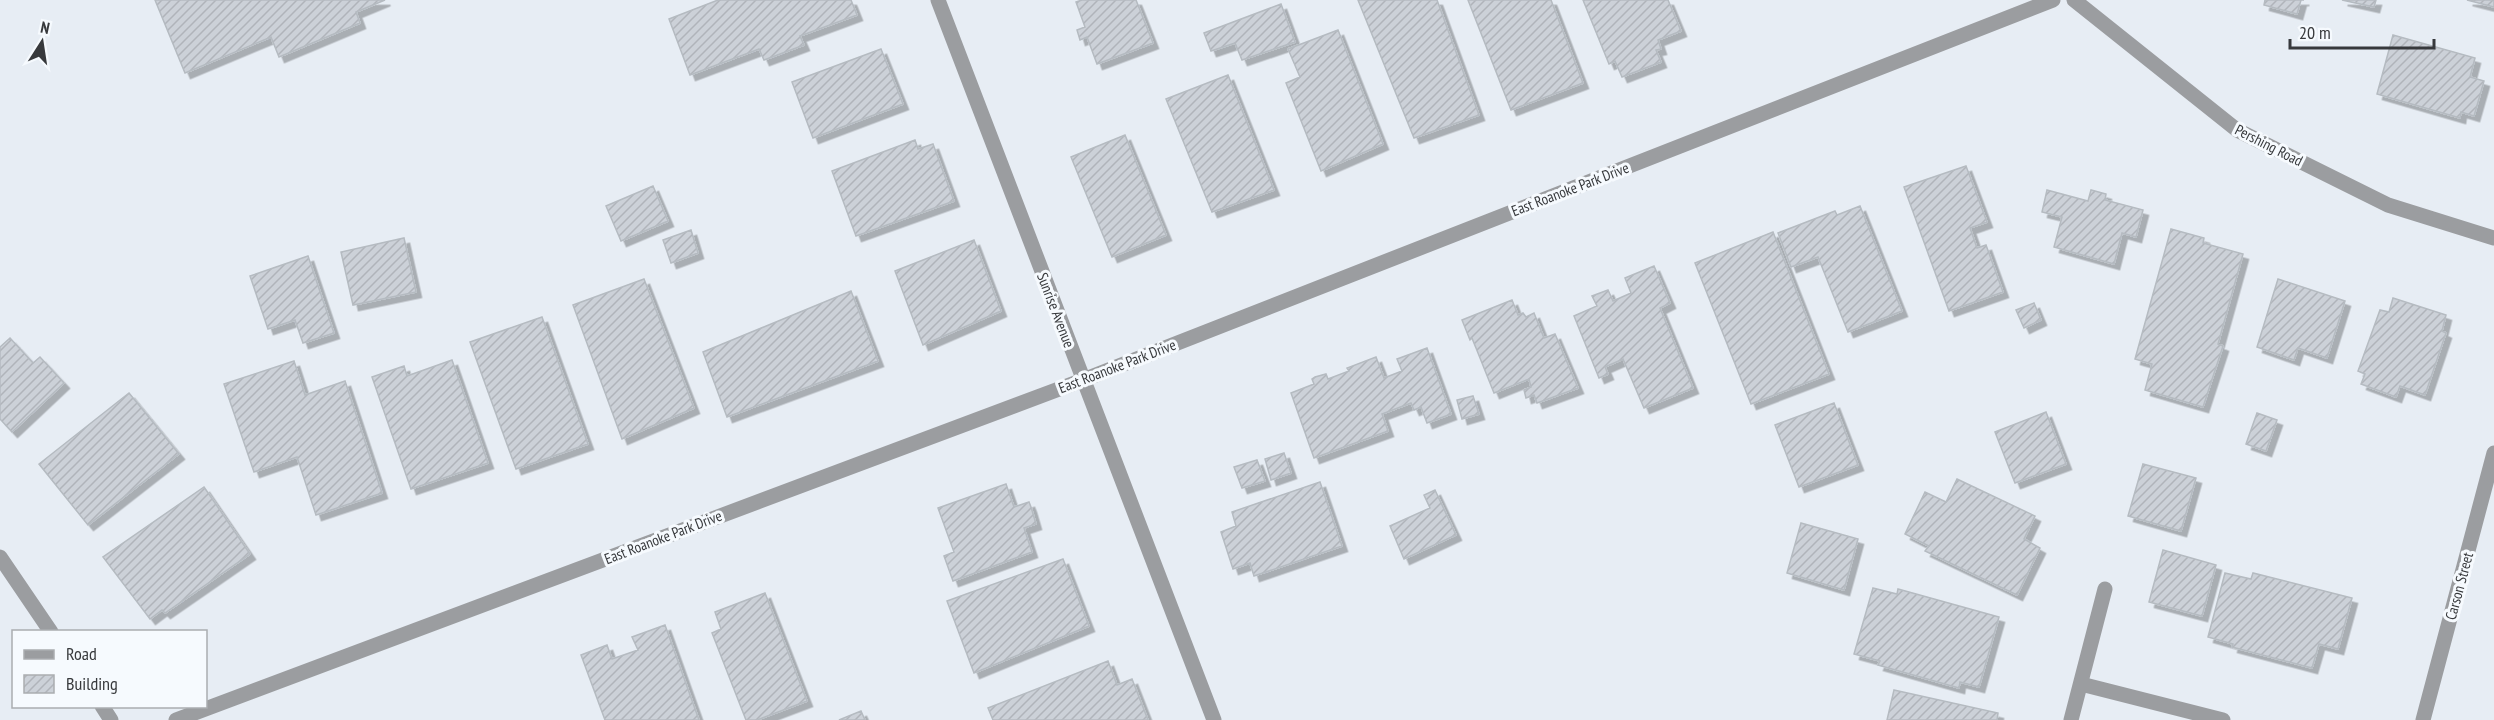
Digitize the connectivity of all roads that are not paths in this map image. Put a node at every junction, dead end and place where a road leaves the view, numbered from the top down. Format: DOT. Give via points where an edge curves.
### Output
graph roads {
  1 [pos="938,0"];
  2 [pos="2054,0"];
  3 [pos="2074,0"];
  4 [pos="2494,238"];
  5 [pos="1083,380"];
  6 [pos="2494,453"];
  7 [pos="0,557"];
  8 [pos="2105,589"];
  9 [pos="50,630"];
  10 [pos="2080,684"];
  11 [pos="176,720"];
  12 [pos="1214,720"];
  13 [pos="2071,720"];
  14 [pos="2223,720"];
  15 [pos="2423,720"];
  1 -- 5 [label="street, Sunrise Avenue"];
  2 -- 5 [label="street, East Roanoke Park Drive"];
  3 -- 4 [label="street, Pershing Road" via="2237,130 2388,205"];
  5 -- 11 [label="street, East Roanoke Park Drive"];
  5 -- 12 [label="street, Sunrise Avenue"];
  6 -- 15 [label="street, Carson Street"];
  7 -- 9 [label="street"];
  8 -- 10 [label="street"];
  10 -- 13 [label="street"];
  10 -- 14 [label="street"];
}
